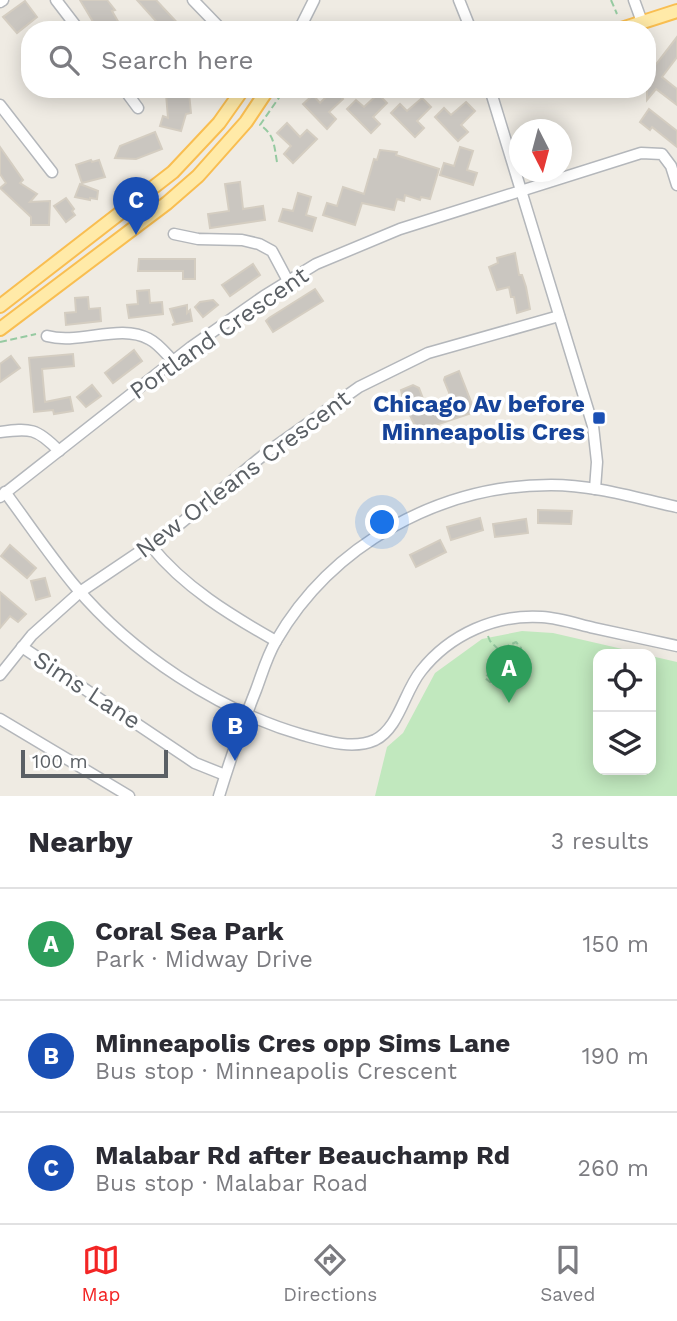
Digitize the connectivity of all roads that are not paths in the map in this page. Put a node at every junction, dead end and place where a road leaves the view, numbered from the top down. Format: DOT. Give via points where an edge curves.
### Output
graph roads {
  1 [pos="56,0"];
  2 [pos="193,0"];
  3 [pos="314,0"];
  4 [pos="459,0"];
  5 [pos="634,0"];
  6 [pos="677,11"];
  7 [pos="72,21"];
  8 [pos="213,21"];
  9 [pos="304,21"];
  10 [pos="467,21"];
  11 [pos="642,21"];
  12 [pos="645,21"];
  13 [pos="131,98"];
  14 [pos="237,98"];
  15 [pos="262,98"];
  16 [pos="493,98"];
  17 [pos="0,105"];
  18 [pos="138,108"];
  19 [pos="52,173"];
  20 [pos="677,185"];
  21 [pos="522,191"];
  22 [pos="174,234"];
  23 [pos="288,281"];
  24 [pos="0,306"];
  25 [pos="559,316"];
  26 [pos="0,329"];
  27 [pos="47,336"];
  28 [pos="173,361"];
  29 [pos="0,432"];
  30 [pos="59,451"];
  31 [pos="595,489"];
  32 [pos="3,494"];
  33 [pos="677,507"];
  34 [pos="151,546"];
  35 [pos="80,592"];
  36 [pos="276,640"];
  37 [pos="677,646"];
  38 [pos="22,647"];
  39 [pos="0,675"];
  40 [pos="247,713"];
  41 [pos="0,719"];
  42 [pos="225,775"];
  43 [pos="129,796"];
  44 [pos="219,796"];
  1 -- 7 [label="street"];
  2 -- 8 [label="street"];
  3 -- 9 [label="street"];
  4 -- 10 [label="street"];
  5 -- 11 [label="street"];
  6 -- 12 [label="main road"];
  13 -- 18 [label="street"];
  14 -- 24 [label="main road" via="173,172"];
  15 -- 26 [label="main road" via="198,176"];
  16 -- 21 [label="street"];
  17 -- 19 [label="street"];
  20 -- 21 [label="street, Portland Crescent" via="662,155 641,153"];
  21 -- 23 [label="street, Portland Crescent" via="383,235"];
  21 -- 25 [label="street"];
  22 -- 23 [label="street" via="260,244 272,251"];
  23 -- 28 [label="street, Portland Crescent"];
  25 -- 31 [label="street" via="593,426"];
  25 -- 34 [label="street, New Orleans Crescent" via="428,353 359,387"];
  27 -- 28 [label="street" via="61,340 132,333 149,339"];
  28 -- 30 [label="street, Portland Crescent"];
  29 -- 30 [label="street" via="30,429"];
  30 -- 32 [label="street, Portland Crescent"];
  31 -- 33 [label="street"];
  31 -- 36 [label="street" via="512,487 467,496 404,521 380,533 339,565 307,597"];
  32 -- 35 [label="street"];
  34 -- 35 [label="street, New Orleans Crescent"];
  34 -- 36 [label="street" via="196,590"];
  35 -- 38 [label="street, New Orleans Crescent"];
  35 -- 40 [label="street" via="116,628 180,678"];
  36 -- 40 [label="street"];
  37 -- 40 [label="street" via="544,617 517,617 461,635 429,662 390,729 368,743 350,745 310,737"];
  38 -- 39 [label="street, New Orleans Crescent"];
  38 -- 42 [label="street, Sims Lane" via="195,763"];
  40 -- 42 [label="street"];
  41 -- 43 [label="street"];
  42 -- 44 [label="street"];
}
